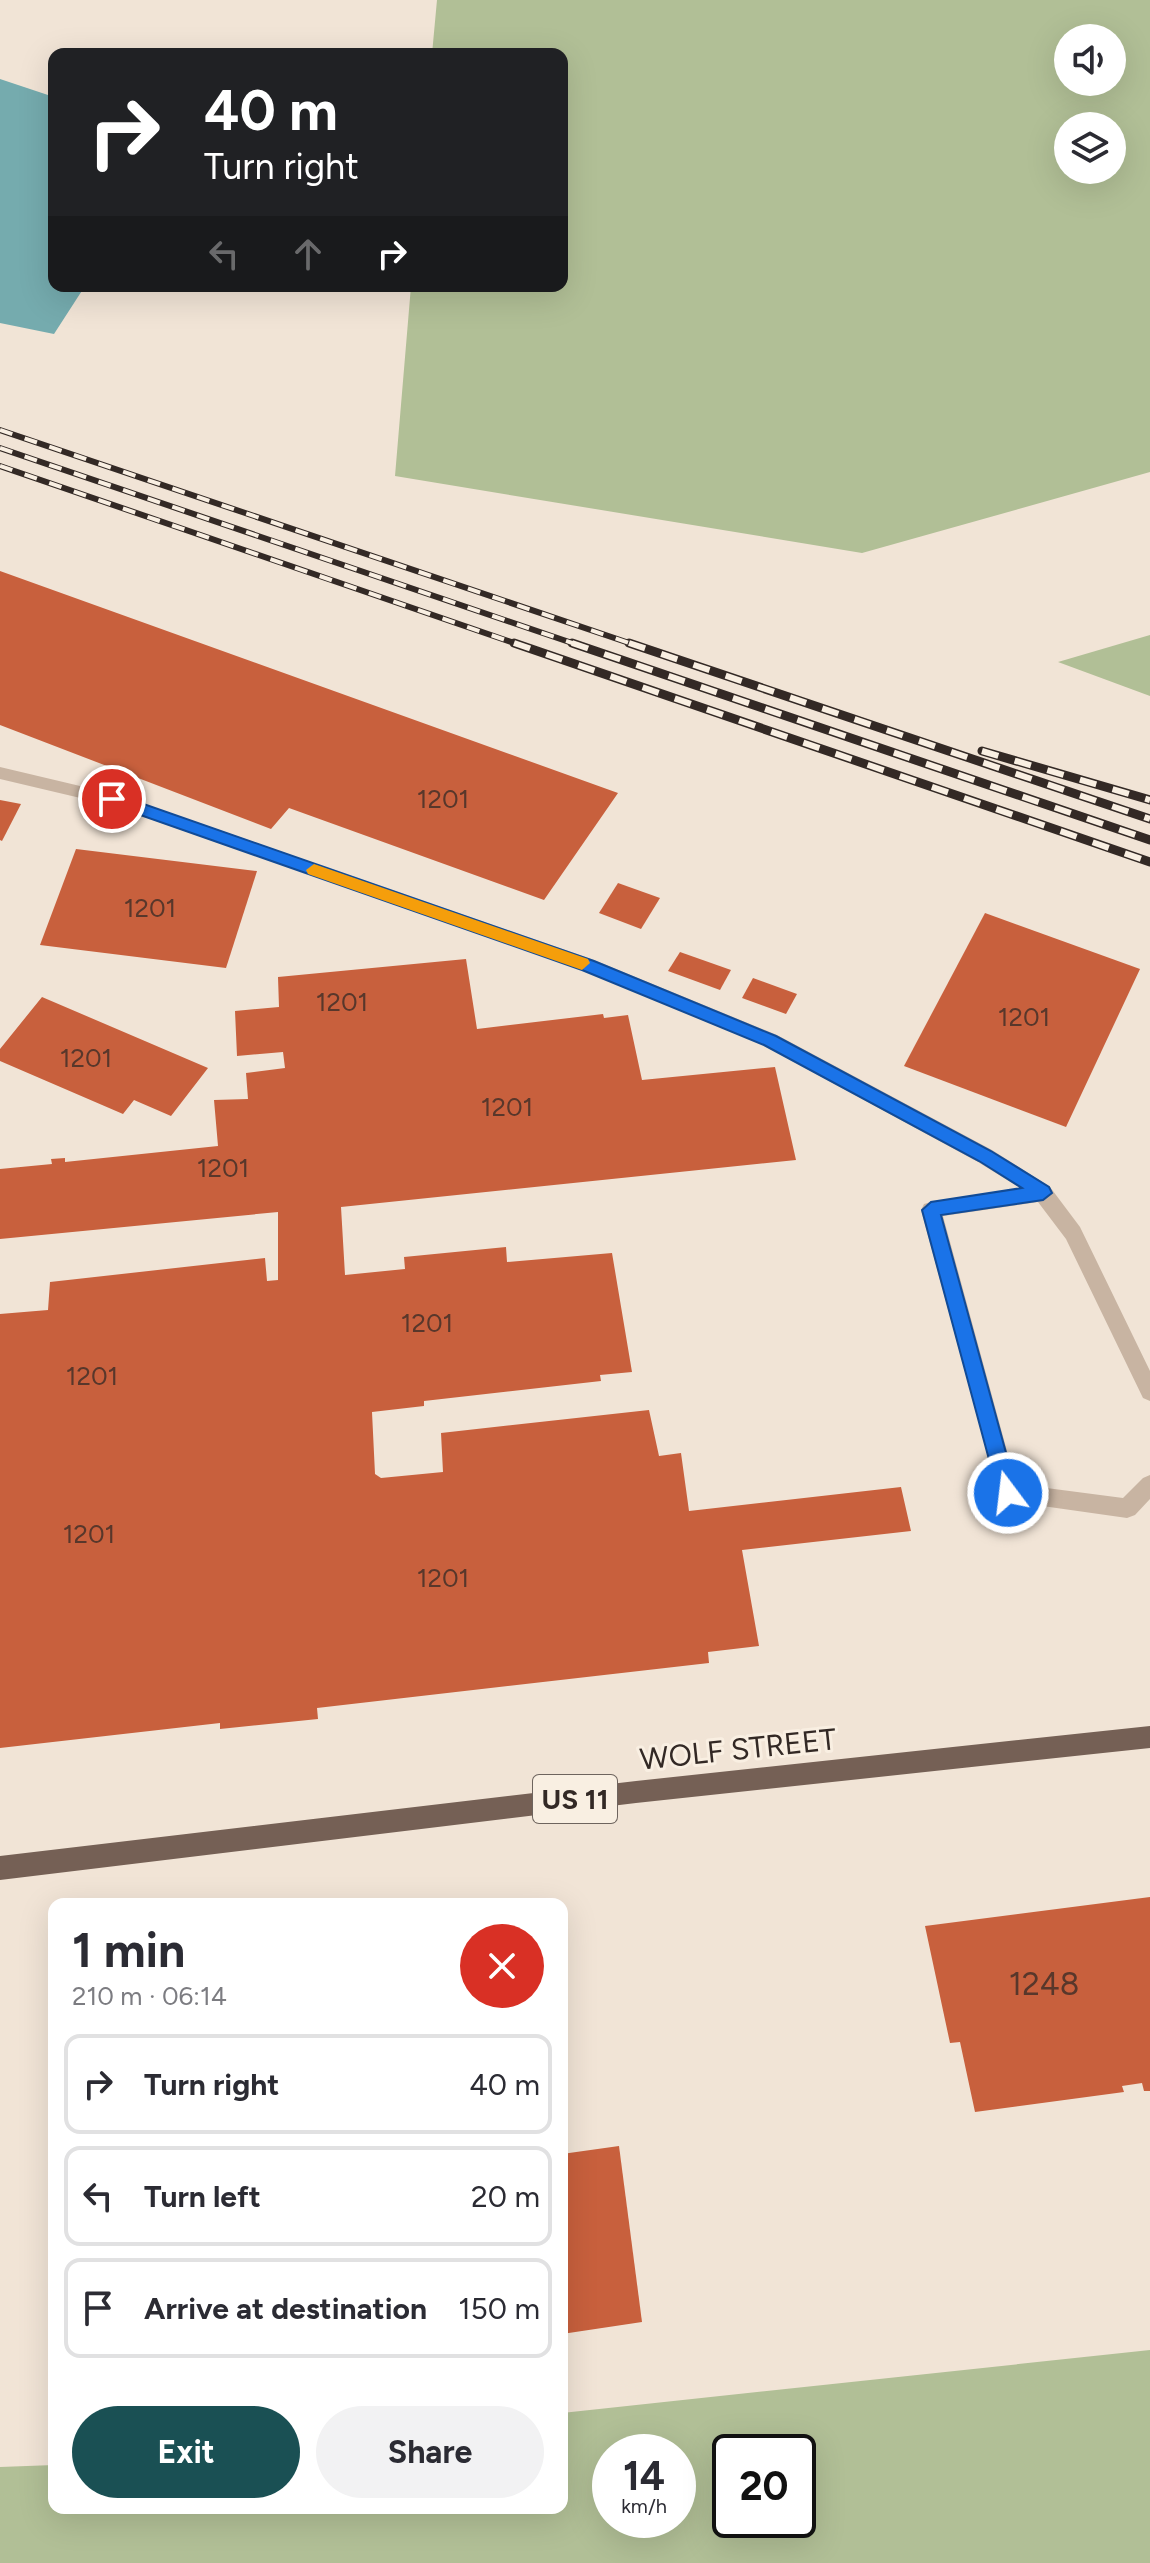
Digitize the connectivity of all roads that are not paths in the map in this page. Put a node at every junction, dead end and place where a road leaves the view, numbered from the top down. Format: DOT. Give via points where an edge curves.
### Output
graph roads {
  1 [pos="0,773"];
  2 [pos="1043,1193"];
  3 [pos="1150,1392"];
  4 [pos="1150,1485"];
  5 [pos="1150,1737"];
  6 [pos="0,1868"];
  1 -- 2 [label="lane" via="112,799 588,965 770,1040"];
  2 -- 3 [label="lane" via="1073,1233"];
  2 -- 4 [label="lane" via="931,1210 1008,1493 1127,1508"];
  5 -- 6 [label="main road, WOLF STREET / US 11"];
}
